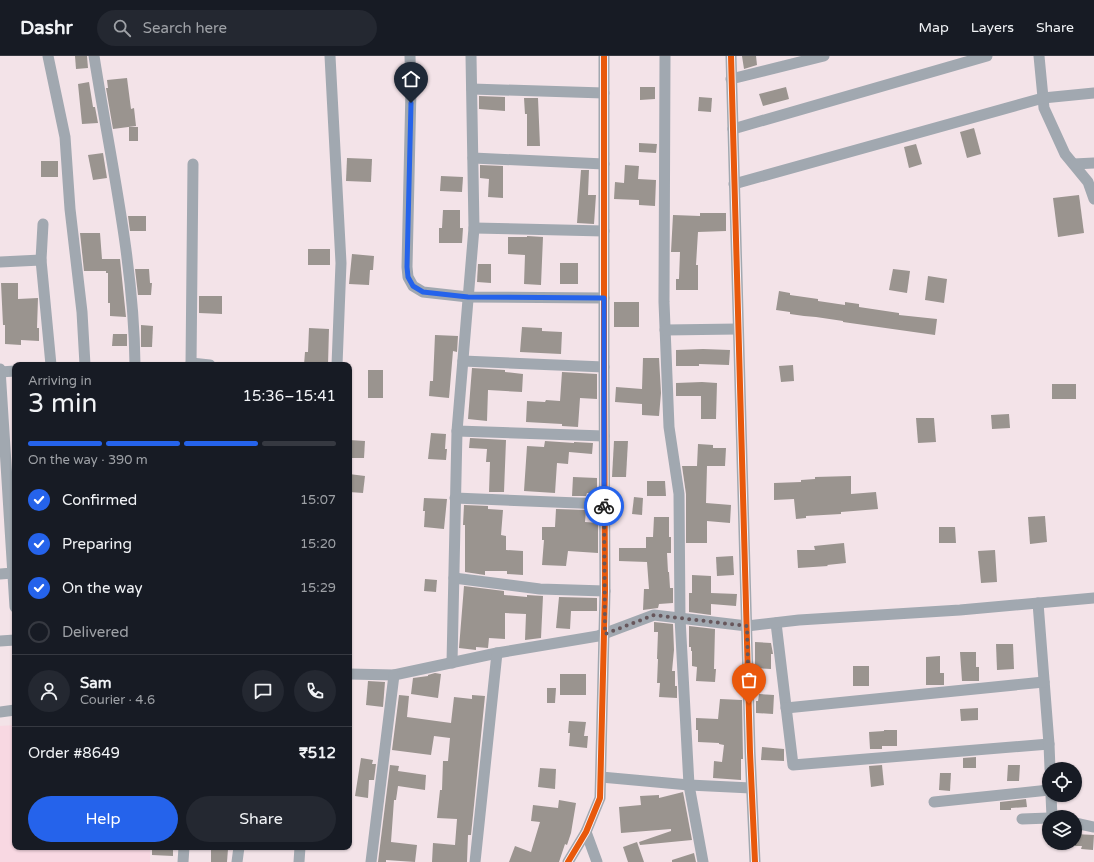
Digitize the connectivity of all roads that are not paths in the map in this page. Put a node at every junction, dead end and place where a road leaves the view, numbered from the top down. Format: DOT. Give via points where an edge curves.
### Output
graph roads {
  1 [pos="48,56"];
  2 [pos="94,56"];
  3 [pos="330,56"];
  4 [pos="410,56"];
  5 [pos="471,56"];
  6 [pos="604,56"];
  7 [pos="665,56"];
  8 [pos="730,56"];
  9 [pos="824,56"];
  10 [pos="988,56"];
  11 [pos="1039,56"];
  12 [pos="731,79"];
  13 [pos="472,89"];
  14 [pos="604,93"];
  15 [pos="1094,93"];
  16 [pos="1043,98"];
  17 [pos="733,130"];
  18 [pos="473,158"];
  19 [pos="1094,163"];
  20 [pos="193,164"];
  21 [pos="604,164"];
  22 [pos="1074,164"];
  23 [pos="1091,183"];
  24 [pos="734,184"];
  25 [pos="1094,199"];
  26 [pos="43,224"];
  27 [pos="474,228"];
  28 [pos="604,231"];
  29 [pos="41,260"];
  30 [pos="0,262"];
  31 [pos="468,297"];
  32 [pos="604,298"];
  33 [pos="738,329"];
  34 [pos="665,330"];
  35 [pos="463,361"];
  36 [pos="51,362"];
  37 [pos="85,362"];
  38 [pos="135,362"];
  39 [pos="191,362"];
  40 [pos="336,362"];
  41 [pos="604,367"];
  42 [pos="0,371"];
  43 [pos="12,371"];
  44 [pos="457,431"];
  45 [pos="604,436"];
  46 [pos="2,445"];
  47 [pos="455,498"];
  48 [pos="604,504"];
  49 [pos="8,512"];
  50 [pos="12,561"];
  51 [pos="12,573"];
  52 [pos="0,574"];
  53 [pos="454,578"];
  54 [pos="605,591"];
  55 [pos="1094,598"];
  56 [pos="1038,603"];
  57 [pos="680,618"];
  58 [pos="776,622"];
  59 [pos="747,626"];
  60 [pos="605,634"];
  61 [pos="12,640"];
  62 [pos="0,641"];
  63 [pos="497,653"];
  64 [pos="452,663"];
  65 [pos="352,674"];
  66 [pos="394,675"];
  67 [pos="1044,682"];
  68 [pos="786,708"];
  69 [pos="12,710"];
  70 [pos="0,712"];
  71 [pos="1049,744"];
  72 [pos="1050,762"];
  73 [pos="601,777"];
  74 [pos="689,784"];
  75 [pos="751,788"];
  76 [pos="1042,791"];
  77 [pos="934,802"];
  78 [pos="1042,818"];
  79 [pos="1022,819"];
  80 [pos="1082,824"];
  81 [pos="1094,827"];
  82 [pos="586,832"];
  83 [pos="184,850"];
  84 [pos="238,850"];
  85 [pos="300,850"];
  86 [pos="183,862"];
  87 [pos="237,862"];
  88 [pos="299,862"];
  89 [pos="371,862"];
  90 [pos="475,862"];
  91 [pos="568,862"];
  92 [pos="597,862"];
  93 [pos="703,862"];
  94 [pos="755,862"];
  1 -- 37 [label="street" via="65,137"];
  2 -- 38 [label="street" via="126,250 134,322"];
  3 -- 40 [label="street" via="340,263"];
  4 -- 31 [label="street" via="408,277 413,286 423,292"];
  5 -- 13 [label="street"];
  6 -- 14 [label="street"];
  7 -- 34 [label="street"];
  8 -- 12 [label="street"];
  9 -- 12 [label="street"];
  10 -- 17 [label="street"];
  11 -- 16 [label="street"];
  12 -- 17 [label="street"];
  13 -- 14 [label="street"];
  13 -- 18 [label="street"];
  14 -- 21 [label="street"];
  15 -- 16 [label="street"];
  16 -- 22 [label="street" via="1044,108 1065,154"];
  16 -- 24 [label="street"];
  17 -- 24 [label="street"];
  18 -- 21 [label="street"];
  18 -- 27 [label="street"];
  19 -- 22 [label="street"];
  20 -- 39 [label="street"];
  21 -- 28 [label="street"];
  22 -- 23 [label="street"];
  23 -- 25 [label="street"];
  24 -- 33 [label="street"];
  26 -- 29 [label="street"];
  27 -- 28 [label="street"];
  27 -- 31 [label="street"];
  28 -- 32 [label="street"];
  29 -- 30 [label="street"];
  29 -- 36 [label="street"];
  31 -- 32 [label="street"];
  31 -- 35 [label="street"];
  32 -- 41 [label="street"];
  33 -- 34 [label="street"];
  33 -- 59 [label="street"];
  34 -- 57 [label="street" via="669,426 679,494"];
  35 -- 41 [label="street"];
  35 -- 44 [label="street"];
  41 -- 45 [label="street"];
  42 -- 43 [label="street"];
  42 -- 46 [label="street"];
  44 -- 45 [label="street"];
  44 -- 47 [label="street"];
  45 -- 48 [label="street"];
  46 -- 49 [label="street"];
  47 -- 48 [label="street"];
  47 -- 53 [label="street"];
  48 -- 54 [label="street"];
  49 -- 50 [label="street"];
  51 -- 52 [label="street"];
  53 -- 54 [label="street" via="540,589"];
  53 -- 64 [label="street"];
  54 -- 60 [label="street"];
  55 -- 56 [label="street"];
  56 -- 58 [label="street"];
  56 -- 67 [label="street"];
  57 -- 59 [label="street"];
  57 -- 60 [label="street" via="654,615"];
  57 -- 74 [label="street"];
  58 -- 59 [label="street"];
  58 -- 68 [label="street"];
  59 -- 75 [label="street"];
  60 -- 63 [label="street"];
  60 -- 73 [label="street"];
  61 -- 62 [label="street"];
  63 -- 64 [label="street"];
  63 -- 90 [label="street"];
  64 -- 66 [label="street"];
  65 -- 66 [label="street"];
  66 -- 89 [label="street"];
  67 -- 68 [label="street"];
  67 -- 71 [label="street"];
  68 -- 71 [label="street" via="793,765"];
  69 -- 70 [label="street"];
  71 -- 72 [label="street"];
  73 -- 74 [label="street"];
  73 -- 82 [label="street" via="600,798"];
  74 -- 75 [label="street"];
  74 -- 93 [label="street"];
  75 -- 94 [label="street"];
  76 -- 77 [label="street"];
  78 -- 79 [label="street"];
  80 -- 81 [label="street"];
  82 -- 91 [label="street"];
  82 -- 92 [label="street"];
  83 -- 86 [label="street"];
  84 -- 87 [label="street"];
  85 -- 88 [label="street"];
}
